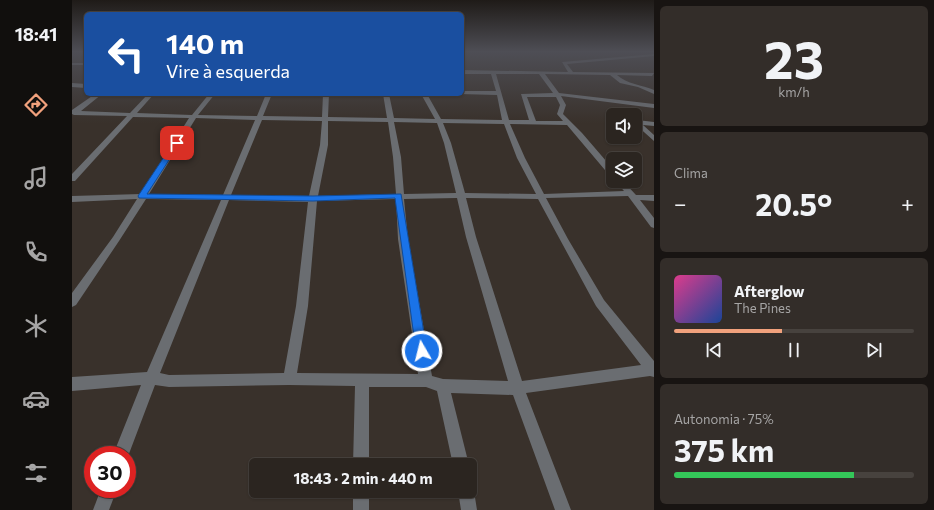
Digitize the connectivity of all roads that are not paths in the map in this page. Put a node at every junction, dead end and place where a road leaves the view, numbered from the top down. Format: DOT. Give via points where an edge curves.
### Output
graph roads {
  1 [pos="494,76"];
  2 [pos="544,76"];
  3 [pos="615,76"];
  4 [pos="72,85"];
  5 [pos="84,86"];
  6 [pos="654,92"];
  7 [pos="464,93"];
  8 [pos="499,93"];
  9 [pos="557,94"];
  10 [pos="96,96"];
  11 [pos="149,96"];
  12 [pos="210,96"];
  13 [pos="268,96"];
  14 [pos="326,96"];
  15 [pos="386,96"];
  16 [pos="425,96"];
  17 [pos="654,106"];
  18 [pos="73,113"];
  19 [pos="131,114"];
  20 [pos="194,116"];
  21 [pos="258,118"];
  22 [pos="326,119"];
  23 [pos="390,120"];
  24 [pos="438,120"];
  25 [pos="506,122"];
  26 [pos="533,122"];
  27 [pos="568,123"];
  28 [pos="654,124"];
  29 [pos="654,139"];
  30 [pos="606,166"];
  31 [pos="72,179"];
  32 [pos="626,188"];
  33 [pos="460,195"];
  34 [pos="632,195"];
  35 [pos="142,196"];
  36 [pos="399,196"];
  37 [pos="541,197"];
  38 [pos="226,198"];
  39 [pos="654,198"];
  40 [pos="72,199"];
  41 [pos="313,199"];
  42 [pos="651,216"];
  43 [pos="654,225"];
  44 [pos="72,302"];
  45 [pos="653,370"];
  46 [pos="151,378"];
  47 [pos="289,379"];
  48 [pos="362,381"];
  49 [pos="426,381"];
  50 [pos="72,384"];
  51 [pos="443,386"];
  52 [pos="516,388"];
  53 [pos="125,446"];
  54 [pos="361,458"];
  55 [pos="459,458"];
  56 [pos="106,498"];
  57 [pos="361,498"];
  58 [pos="467,498"];
  59 [pos="101,510"];
  60 [pos="361,510"];
  61 [pos="469,510"];
  62 [pos="563,510"];
  1 -- 8 [label="street"];
  2 -- 9 [label="street"];
  3 -- 6 [label="street" via="622,82"];
  4 -- 5 [label="street"];
  7 -- 8 [label="street"];
  8 -- 25 [label="street"];
  9 -- 17 [label="street"];
  9 -- 26 [label="street" via="523,94"];
  9 -- 27 [label="street" via="564,105 560,114"];
  10 -- 18 [label="street"];
  11 -- 19 [label="street"];
  12 -- 20 [label="street"];
  13 -- 21 [label="street"];
  14 -- 22 [label="street"];
  15 -- 23 [label="street"];
  16 -- 24 [label="street"];
  18 -- 19 [label="street"];
  19 -- 20 [label="street"];
  19 -- 31 [label="street"];
  20 -- 21 [label="street"];
  20 -- 35 [label="street"];
  21 -- 22 [label="street"];
  21 -- 38 [label="street"];
  22 -- 23 [label="street"];
  22 -- 41 [label="street" via="324,145"];
  23 -- 24 [label="street"];
  23 -- 36 [label="street" via="397,157"];
  24 -- 25 [label="street"];
  24 -- 33 [label="street" via="449,147"];
  25 -- 26 [label="street"];
  25 -- 37 [label="street"];
  26 -- 27 [label="street"];
  27 -- 30 [label="street"];
  28 -- 29 [label="street" via="637,122"];
  32 -- 34 [label="street"];
  33 -- 36 [label="street"];
  33 -- 37 [label="street"];
  33 -- 52 [label="street"];
  34 -- 37 [label="street"];
  34 -- 39 [label="street"];
  34 -- 42 [label="street"];
  35 -- 38 [label="street"];
  35 -- 40 [label="street"];
  35 -- 44 [label="street"];
  36 -- 41 [label="street"];
  36 -- 49 [label="street"];
  37 -- 45 [label="street" via="591,289"];
  38 -- 41 [label="street"];
  38 -- 46 [label="street"];
  41 -- 47 [label="street" via="302,306"];
  42 -- 43 [label="street"];
  45 -- 52 [label="street"];
  46 -- 47 [label="street" via="169,381"];
  46 -- 50 [label="street"];
  46 -- 53 [label="street"];
  47 -- 48 [label="street"];
  48 -- 49 [label="street"];
  48 -- 54 [label="street"];
  49 -- 51 [label="street"];
  51 -- 52 [label="street"];
  51 -- 55 [label="street"];
  52 -- 62 [label="street"];
  56 -- 59 [label="street"];
  57 -- 60 [label="street"];
  58 -- 61 [label="street"];
}
